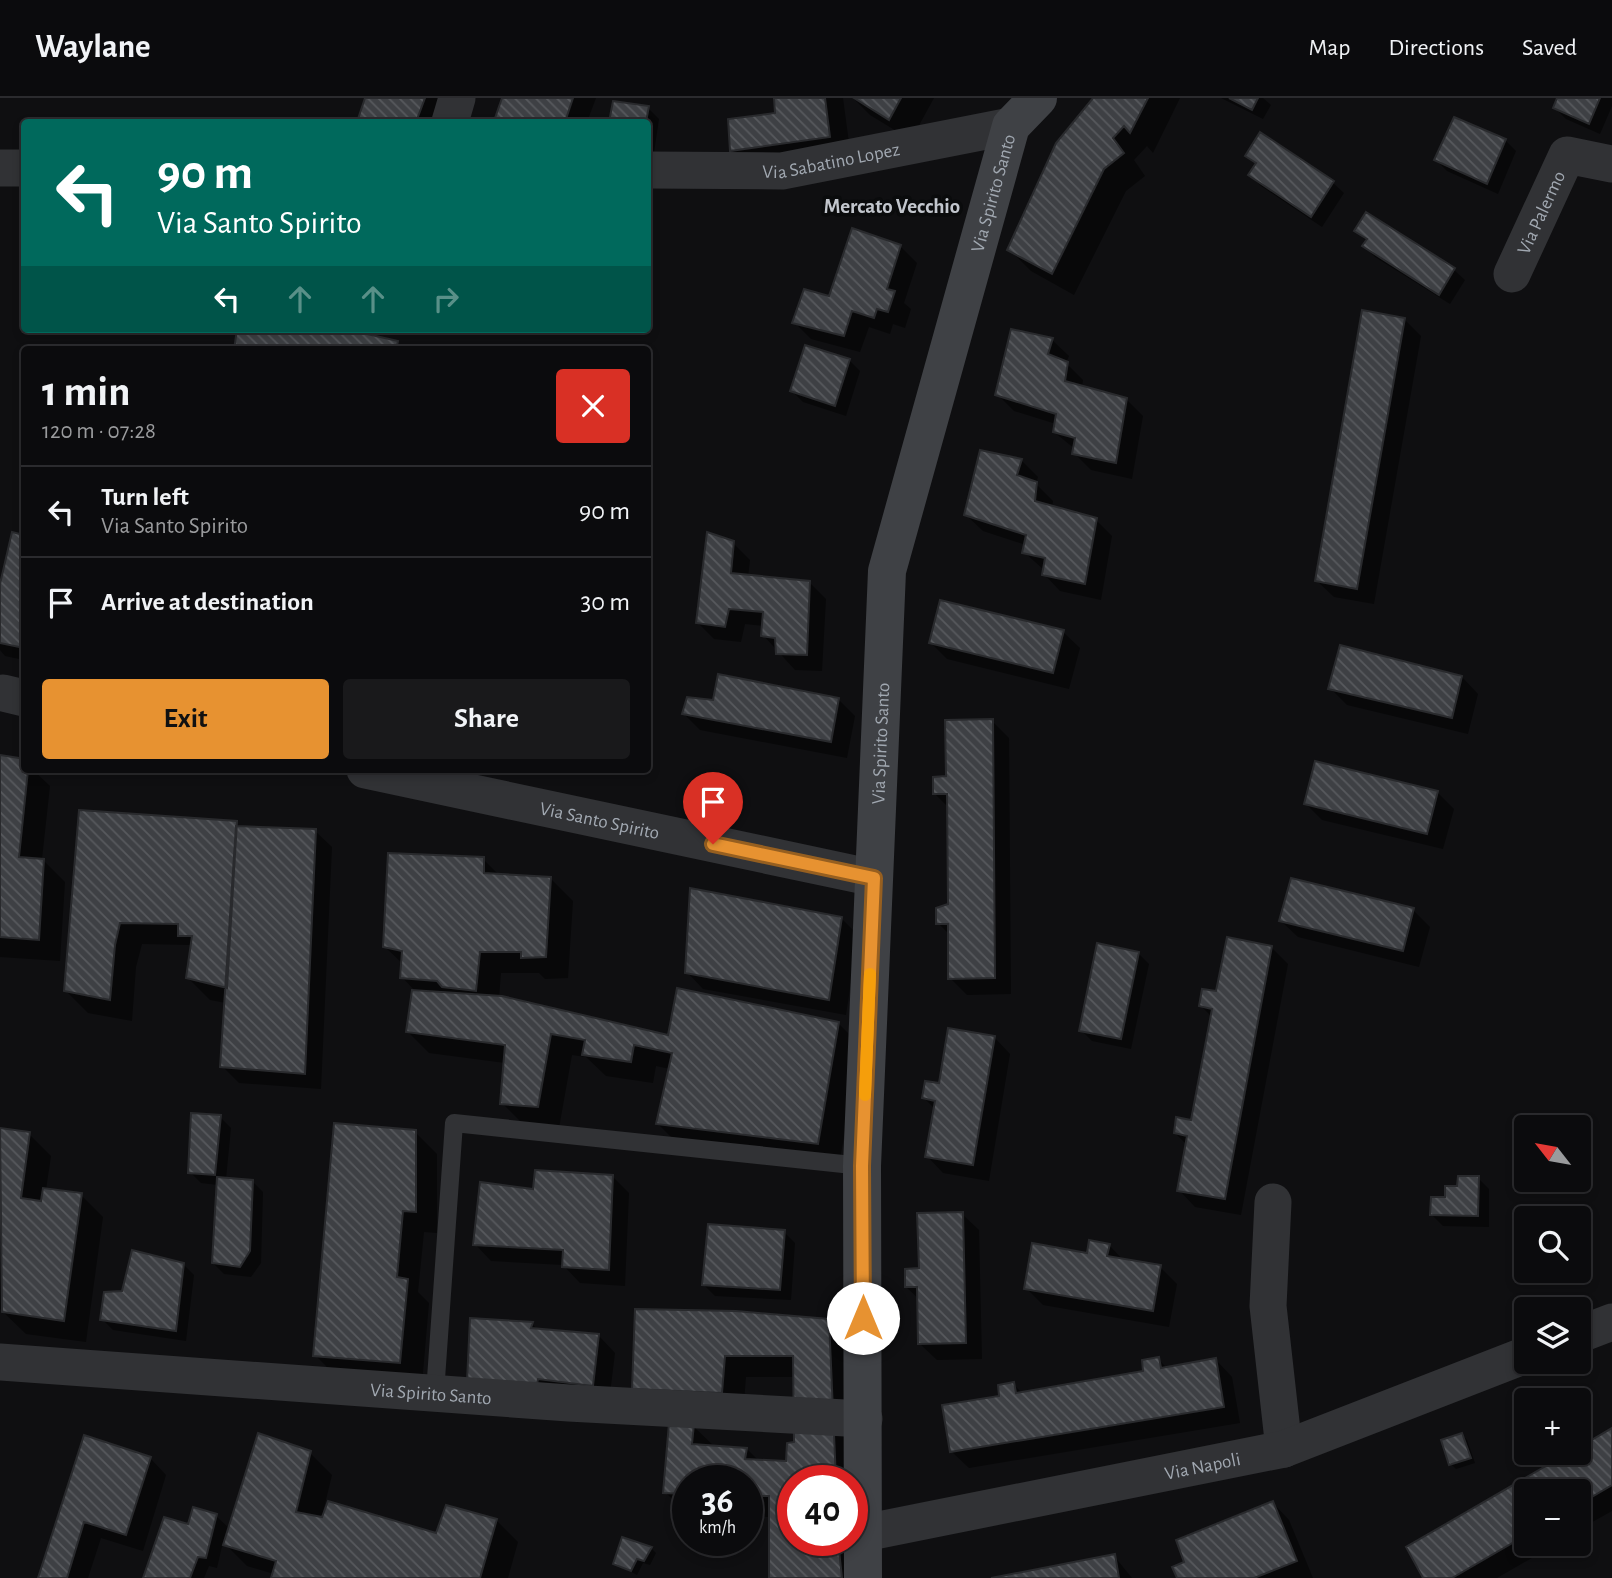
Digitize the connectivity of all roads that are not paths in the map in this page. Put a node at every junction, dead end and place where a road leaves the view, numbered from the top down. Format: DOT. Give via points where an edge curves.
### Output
graph roads {
  1 [pos="457,98"];
  2 [pos="1038,98"];
  3 [pos="451,119"];
  4 [pos="1011,126"];
  5 [pos="1612,164"];
  6 [pos="0,168"];
  7 [pos="21,168"];
  8 [pos="651,170"];
  9 [pos="1512,274"];
  10 [pos="379,773"];
  11 [pos="874,878"];
  12 [pos="862,1166"];
  13 [pos="1273,1202"];
  14 [pos="1612,1322"];
  15 [pos="1591,1330"];
  16 [pos="1514,1360"];
  17 [pos="0,1362"];
  18 [pos="435,1393"];
  19 [pos="864,1419"];
  20 [pos="1284,1449"];
  21 [pos="864,1465"];
  22 [pos="868,1532"];
  23 [pos="863,1556"];
  24 [pos="863,1578"];
  1 -- 3 [label="street"];
  2 -- 4 [label="street, Via Spirito Santo"];
  4 -- 8 [label="street, Via Sabatino Lopez" via="782,171"];
  4 -- 11 [label="street, Via Spirito Santo" via="887,571"];
  5 -- 9 [label="street, Via Palermo" via="1567,155"];
  6 -- 7 [label="street"];
  10 -- 11 [label="street, Via Santo Spirito"];
  11 -- 12 [label="street, Via Spirito Santo"];
  12 -- 18 [label="lane" via="454,1123"];
  12 -- 19 [label="street, Via Spirito Santo"];
  13 -- 20 [label="street" via="1268,1306"];
  14 -- 15 [label="street"];
  16 -- 20 [label="street, Via Napoli"];
  17 -- 18 [label="street, Via Spirito Santo"];
  18 -- 19 [label="street, Via Spirito Santo"];
  19 -- 21 [label="street, Via Spirito Santo"];
  20 -- 22 [label="street, Via Napoli"];
  23 -- 24 [label="street, Via Spirito Santo"];
}
